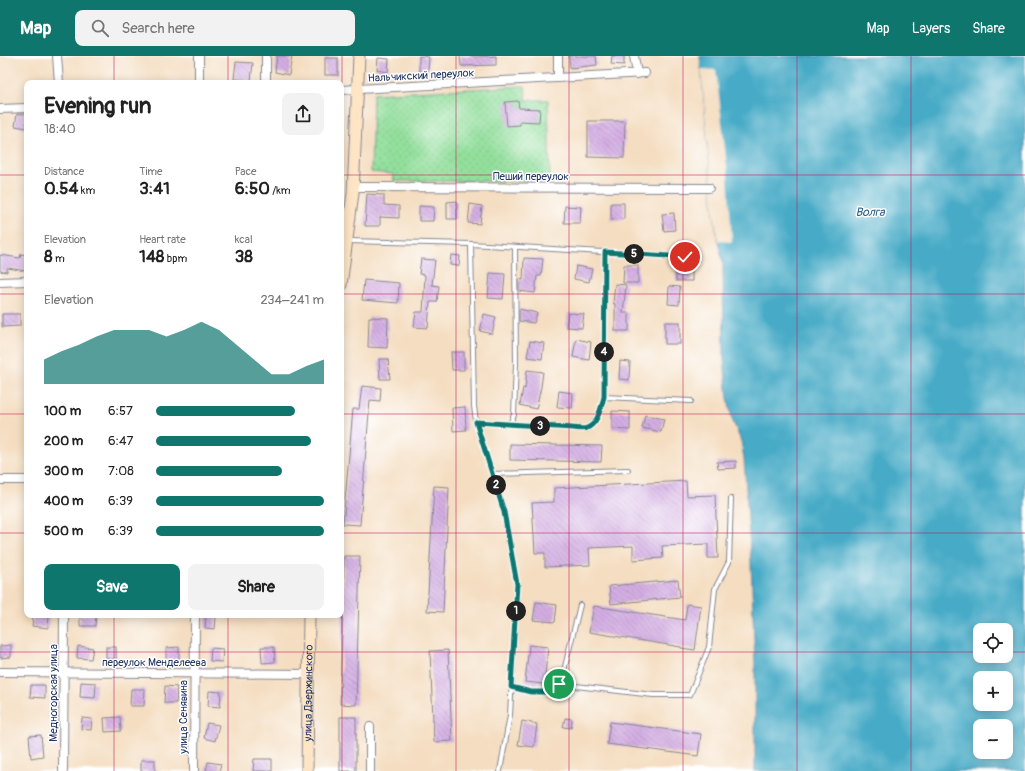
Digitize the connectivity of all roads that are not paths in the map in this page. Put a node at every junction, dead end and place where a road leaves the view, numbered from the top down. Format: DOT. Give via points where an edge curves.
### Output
graph roads {
  1 [pos="57,56"];
  2 [pos="199,56"];
  3 [pos="266,56"];
  4 [pos="359,56"];
  5 [pos="558,56"];
  6 [pos="634,56"];
  7 [pos="558,78"];
  8 [pos="59,80"];
  9 [pos="198,80"];
  10 [pos="266,80"];
  11 [pos="358,89"];
  12 [pos="344,90"];
  13 [pos="24,108"];
  14 [pos="0,109"];
  15 [pos="353,186"];
  16 [pos="709,188"];
  17 [pos="347,241"];
  18 [pos="471,244"];
  19 [pos="515,247"];
  20 [pos="605,252"];
  21 [pos="685,257"];
  22 [pos="344,259"];
  23 [pos="24,281"];
  24 [pos="0,282"];
  25 [pos="604,397"];
  26 [pos="691,401"];
  27 [pos="476,422"];
  28 [pos="510,424"];
  29 [pos="628,470"];
  30 [pos="492,474"];
  31 [pos="0,480"];
  32 [pos="24,480"];
  33 [pos="731,499"];
  34 [pos="580,605"];
  35 [pos="64,618"];
  36 [pos="194,618"];
  37 [pos="309,618"];
  38 [pos="0,672"];
  39 [pos="64,672"];
  40 [pos="194,673"];
  41 [pos="308,674"];
  42 [pos="559,684"];
  43 [pos="511,687"];
  44 [pos="370,727"];
  45 [pos="63,771"];
  46 [pos="194,771"];
  47 [pos="307,771"];
  48 [pos="370,771"];
  49 [pos="500,771"];
  1 -- 8 [label="street"];
  2 -- 9 [label="street"];
  3 -- 10 [label="street"];
  4 -- 11 [label="main road"];
  5 -- 7 [label="street"];
  6 -- 7 [label="street, Нальчикский переулок" via="641,74"];
  7 -- 11 [label="street, Нальчикский переулок"];
  11 -- 12 [label="street, Нальчикский переулок"];
  11 -- 15 [label="main road"];
  13 -- 14 [label="street"];
  15 -- 16 [label="street, Пеший переулок"];
  15 -- 17 [label="main road"];
  17 -- 18 [label="lane"];
  17 -- 22 [label="main road"];
  18 -- 19 [label="lane"];
  18 -- 27 [label="lane"];
  19 -- 20 [label="lane"];
  19 -- 28 [label="lane" via="516,363 514,415"];
  20 -- 21 [label="lane"];
  20 -- 25 [label="lane"];
  23 -- 24 [label="street"];
  25 -- 26 [label="lane"];
  25 -- 28 [label="lane" via="596,419 586,429"];
  27 -- 28 [label="lane"];
  27 -- 30 [label="lane"];
  29 -- 30 [label="lane"];
  30 -- 43 [label="lane" via="504,512 517,584"];
  31 -- 32 [label="street"];
  33 -- 42 [label="lane" via="729,562 715,590 709,647 690,695 653,695"];
  34 -- 42 [label="lane"];
  35 -- 39 [label="street, Медногорская улица"];
  36 -- 40 [label="street, улица Сенявина"];
  37 -- 41 [label="main road, улица Дзержинского"];
  38 -- 39 [label="street, переулок Менделеева"];
  39 -- 40 [label="street, переулок Менделеева"];
  39 -- 45 [label="street, Медногорская улица"];
  40 -- 41 [label="street, переулок Менделеева"];
  40 -- 46 [label="street, улица Сенявина"];
  41 -- 47 [label="main road, улица Дзержинского"];
  42 -- 43 [label="lane" via="555,692 531,692"];
  43 -- 49 [label="lane" via="510,716"];
  44 -- 48 [label="street"];
}
